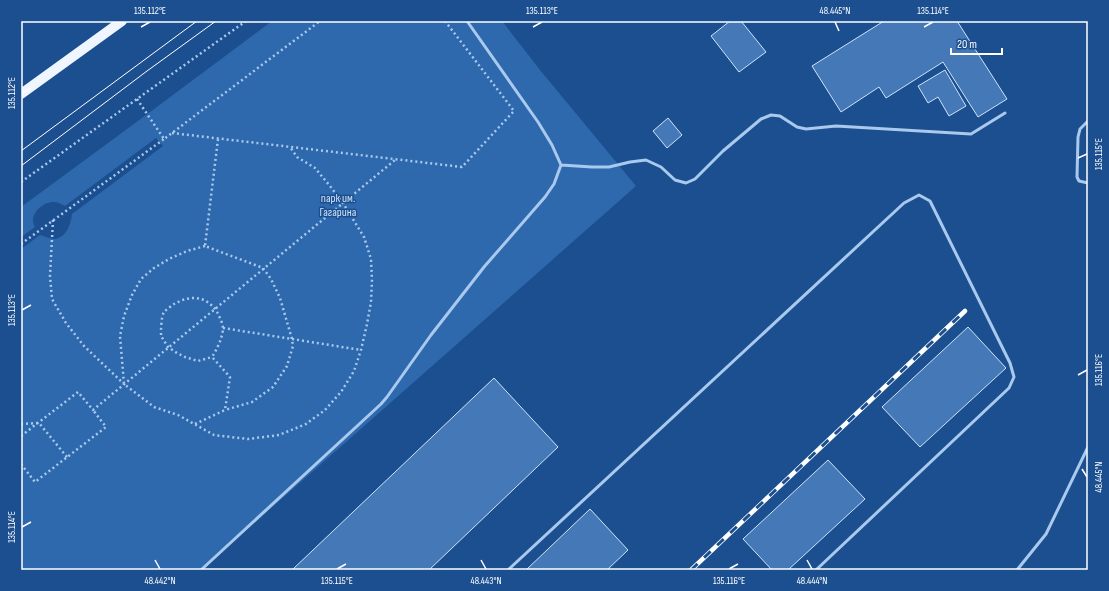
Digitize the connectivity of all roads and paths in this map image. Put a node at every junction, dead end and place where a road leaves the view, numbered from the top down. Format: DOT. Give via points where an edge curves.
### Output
graph roads {
  1 [pos="122,21"];
  2 [pos="246,21"];
  3 [pos="320,21"];
  4 [pos="445,21"];
  5 [pos="468,21"];
  6 [pos="21,94"];
  7 [pos="137,99"];
  8 [pos="1005,113"];
  9 [pos="1088,122"];
  10 [pos="172,133"];
  11 [pos="164,139"];
  12 [pos="218,139"];
  13 [pos="290,147"];
  14 [pos="395,160"];
  15 [pos="561,165"];
  16 [pos="21,182"];
  17 [pos="1088,183"];
  18 [pos="343,203"];
  19 [pos="53,220"];
  20 [pos="21,244"];
  21 [pos="205,246"];
  22 [pos="263,268"];
  23 [pos="215,309"];
  24 [pos="223,328"];
  25 [pos="292,339"];
  26 [pos="168,347"];
  27 [pos="361,350"];
  28 [pos="212,357"];
  29 [pos="124,384"];
  30 [pos="93,410"];
  31 [pos="225,410"];
  32 [pos="39,423"];
  33 [pos="21,424"];
  34 [pos="195,424"];
  35 [pos="21,436"];
  36 [pos="1088,447"];
  37 [pos="67,457"];
  38 [pos="21,464"];
  39 [pos="201,570"];
  40 [pos="508,570"];
  41 [pos="816,570"];
  42 [pos="1017,570"];
  1 -- 6 [label="main road"];
  2 -- 7 [label="path"];
  3 -- 10 [label="path"];
  4 -- 14 [label="path" via="514,111 462,167"];
  5 -- 15 [label="lane" via="538,122"];
  7 -- 11 [label="path"];
  7 -- 16 [label="path"];
  8 -- 15 [label="lane" via="971,134 836,126 806,130 780,116 771,115 761,119 723,151 696,179 686,183 675,180 661,167 646,160 609,167"];
  9 -- 17 [label="lane" via="1080,129 1078,137 1077,177 1079,181"];
  10 -- 11 [label="path"];
  10 -- 12 [label="path"];
  11 -- 19 [label="path"];
  12 -- 13 [label="path"];
  12 -- 21 [label="path"];
  13 -- 14 [label="path"];
  13 -- 18 [label="path" via="298,157 314,168"];
  14 -- 18 [label="path"];
  15 -- 39 [label="lane" via="554,184 545,197 484,267 384,400"];
  18 -- 22 [label="path"];
  18 -- 27 [label="path" via="364,237 371,259 371,302"];
  19 -- 20 [label="path"];
  19 -- 29 [label="path" via="50,276 52,299 84,346"];
  21 -- 22 [label="path"];
  21 -- 29 [label="path" via="169,259 141,279 124,316 120,336"];
  22 -- 23 [label="path"];
  22 -- 25 [label="path" via="280,298"];
  23 -- 24 [label="path"];
  23 -- 26 [label="path"];
  23 -- 26 [label="path" via="206,300 192,298 170,306 164,312 161,336"];
  24 -- 25 [label="path"];
  24 -- 28 [label="path"];
  25 -- 27 [label="path"];
  25 -- 31 [label="path" via="293,346 287,366 273,387 252,402"];
  26 -- 28 [label="path" via="176,353 198,361"];
  26 -- 29 [label="path"];
  27 -- 34 [label="path" via="354,371 341,392 325,410 306,424 278,435 248,439 214,435"];
  28 -- 31 [label="path" via="230,377"];
  29 -- 30 [label="path"];
  29 -- 34 [label="path" via="154,407"];
  30 -- 32 [label="path" via="78,392"];
  30 -- 37 [label="path" via="106,427"];
  31 -- 34 [label="path"];
  32 -- 33 [label="path"];
  32 -- 35 [label="path"];
  32 -- 37 [label="path"];
  36 -- 42 [label="lane" via="1046,534"];
  37 -- 38 [label="path" via="35,482"];
  40 -- 41 [label="lane" via="904,203 919,195 930,201 1010,363 1014,377 1009,388"];
}
